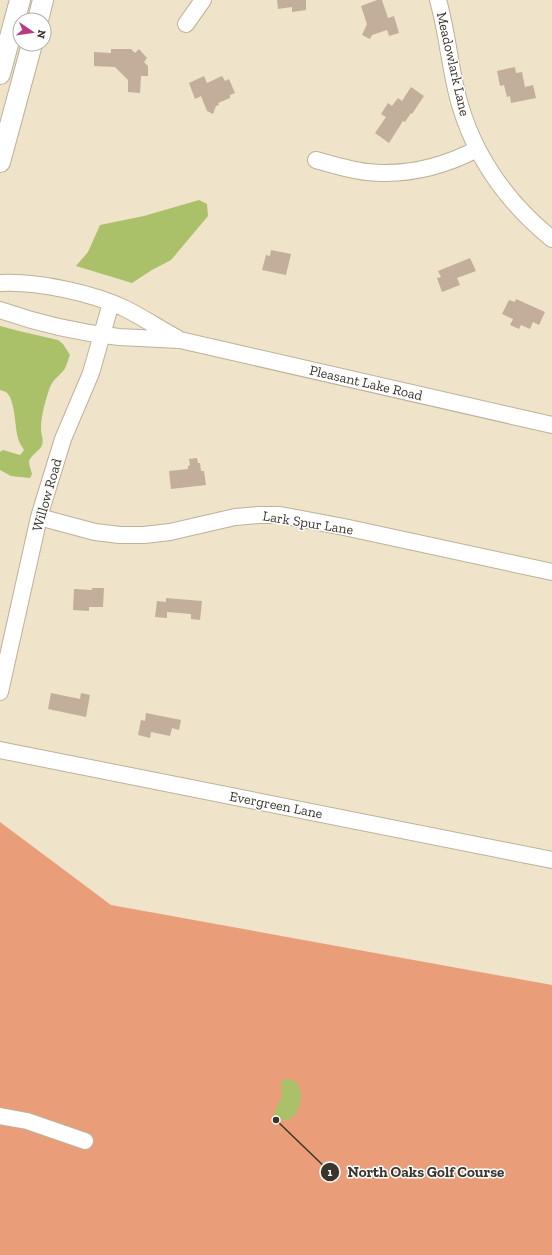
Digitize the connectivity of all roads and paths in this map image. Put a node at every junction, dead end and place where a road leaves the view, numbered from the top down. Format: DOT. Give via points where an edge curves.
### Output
graph roads {
  1 [pos="20,0"];
  2 [pos="43,0"];
  3 [pos="203,0"];
  4 [pos="438,0"];
  5 [pos="40,12"];
  6 [pos="186,24"];
  7 [pos="30,52"];
  8 [pos="0,74"];
  9 [pos="477,150"];
  10 [pos="316,160"];
  11 [pos="0,162"];
  12 [pos="552,239"];
  13 [pos="0,283"];
  14 [pos="112,303"];
  15 [pos="0,310"];
  16 [pos="102,334"];
  17 [pos="180,340"];
  18 [pos="552,426"];
  19 [pos="39,517"];
  20 [pos="552,572"];
  21 [pos="0,692"];
  22 [pos="0,750"];
  23 [pos="552,860"];
  24 [pos="0,1116"];
  25 [pos="86,1141"];
  1 -- 8 [label="main road"];
  2 -- 5 [label="main road"];
  3 -- 6 [label="street"];
  4 -- 9 [label="street, Meadowlark Lane" via="460,104"];
  7 -- 11 [label="main road"];
  9 -- 10 [label="street" via="448,163 407,173 366,172"];
  9 -- 12 [label="street, Meadowlark Lane" via="518,208"];
  13 -- 14 [label="street, Pleasant Lake Road" via="28,283 81,293"];
  14 -- 16 [label="street, Willow Road"];
  14 -- 17 [label="street, Pleasant Lake Road"];
  15 -- 16 [label="street, Pleasant Lake Road" via="20,317"];
  16 -- 17 [label="street, Pleasant Lake Road"];
  16 -- 19 [label="street, Willow Road" via="91,373 63,439"];
  17 -- 18 [label="street, Pleasant Lake Road"];
  19 -- 20 [label="street, Lark Spur Lane" via="94,532 144,535 170,532 235,516 280,516 344,527"];
  19 -- 21 [label="street, Willow Road"];
  22 -- 23 [label="street, Evergreen Lane"];
  24 -- 25 [label="street" via="27,1121"];
}
